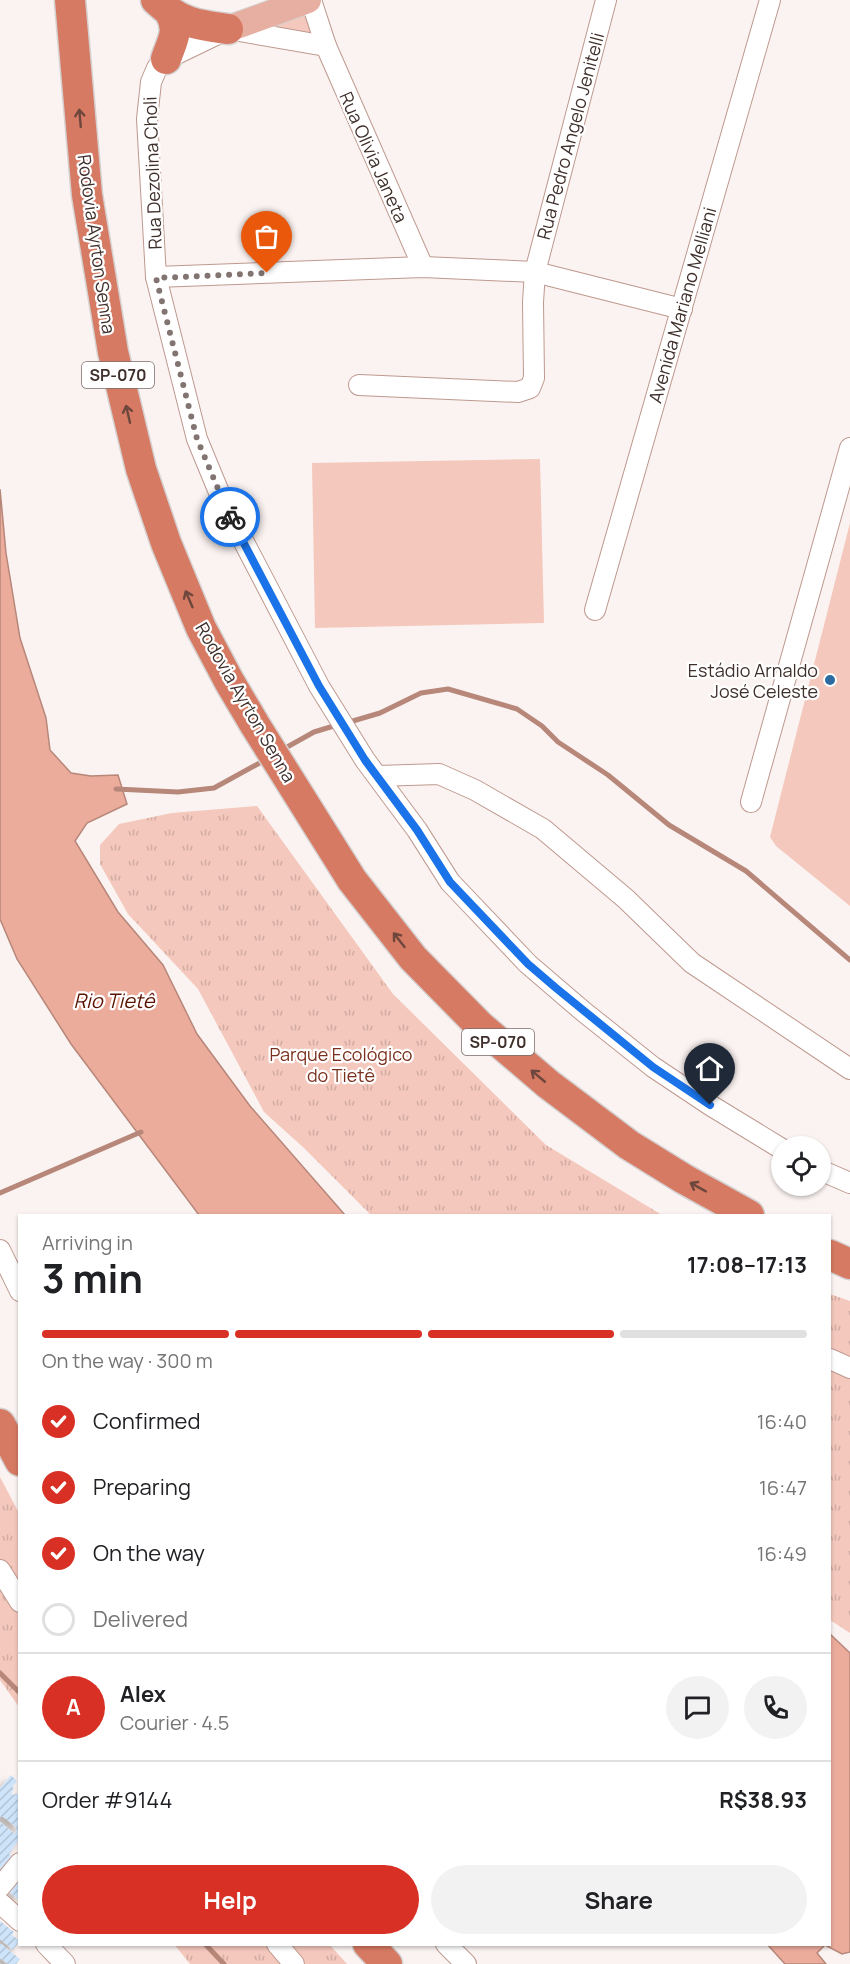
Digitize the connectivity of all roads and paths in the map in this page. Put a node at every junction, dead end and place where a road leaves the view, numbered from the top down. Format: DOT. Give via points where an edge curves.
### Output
graph roads {
  1 [pos="70,0"];
  2 [pos="310,0"];
  3 [pos="606,0"];
  4 [pos="770,0"];
  5 [pos="163,7"];
  6 [pos="228,29"];
  7 [pos="326,46"];
  8 [pos="166,59"];
  9 [pos="423,267"];
  10 [pos="535,272"];
  11 [pos="156,278"];
  12 [pos="682,309"];
  13 [pos="359,385"];
  14 [pos="850,448"];
  15 [pos="595,610"];
  16 [pos="378,776"];
  17 [pos="751,802"];
  18 [pos="850,1069"];
  19 [pos="771,1142"];
  20 [pos="831,1175"];
  21 [pos="850,1183"];
  22 [pos="748,1214"];
  23 [pos="0,1250"];
  24 [pos="831,1255"];
  25 [pos="850,1264"];
  26 [pos="18,1287"];
  27 [pos="831,1359"];
  28 [pos="850,1368"];
  29 [pos="0,1424"];
  30 [pos="18,1457"];
  31 [pos="0,1570"];
  32 [pos="18,1599"];
  33 [pos="18,1865"];
  34 [pos="0,1887"];
  35 [pos="0,1904"];
  36 [pos="18,1919"];
  37 [pos="48,1946"];
  38 [pos="279,1946"];
  39 [pos="370,1946"];
  40 [pos="448,1946"];
  41 [pos="65,1964"];
  42 [pos="294,1964"];
  43 [pos="387,1964"];
  44 [pos="466,1964"];
  22 -- 1 [label="highway, Rodovia Ayrton Senna / SP-070, one-way" via="629,1145 480,1026 413,958 352,880 255,725 201,628 141,469 113,352 87,195"];
  2 -- 6 [label="main road"];
  2 -- 7 [label="street, Rua Olivia Janeta"];
  3 -- 10 [label="street, Rua Pedro Angelo Jenitelli"];
  4 -- 12 [label="street, Avenida Mariano Melliani"];
  5 -- 6 [label="highway" via="202,26"];
  5 -- 8 [label="highway" via="175,23"];
  6 -- 7 [label="street"];
  6 -- 8 [label="street"];
  7 -- 9 [label="street, Rua Olivia Janeta"];
  8 -- 11 [label="street, Rua Dezolina Choli" via="151,82 147,119"];
  9 -- 10 [label="street"];
  9 -- 11 [label="street"];
  10 -- 12 [label="street"];
  10 -- 13 [label="street, Rua Pedro Angelo Jenitelli" via="534,378 530,388 518,392"];
  11 -- 16 [label="street, Rua Dezolina Choli" via="197,439 223,502 319,686"];
  12 -- 15 [label="street, Avenida Mariano Melliani"];
  14 -- 17 [label="street"];
  16 -- 18 [label="street" via="439,774 543,829 626,899 692,963"];
  16 -- 19 [label="street, Rua Dezolina Choli" via="450,882 528,964 653,1067"];
  20 -- 21 [label="street"];
  23 -- 26 [label="street"];
  24 -- 25 [label="highway"];
  27 -- 28 [label="street"];
  29 -- 30 [label="highway"];
  31 -- 32 [label="street"];
  33 -- 34 [label="street"];
  35 -- 36 [label="street"];
  37 -- 41 [label="street"];
  38 -- 42 [label="street"];
  39 -- 43 [label="highway"];
  40 -- 44 [label="street"];
}
